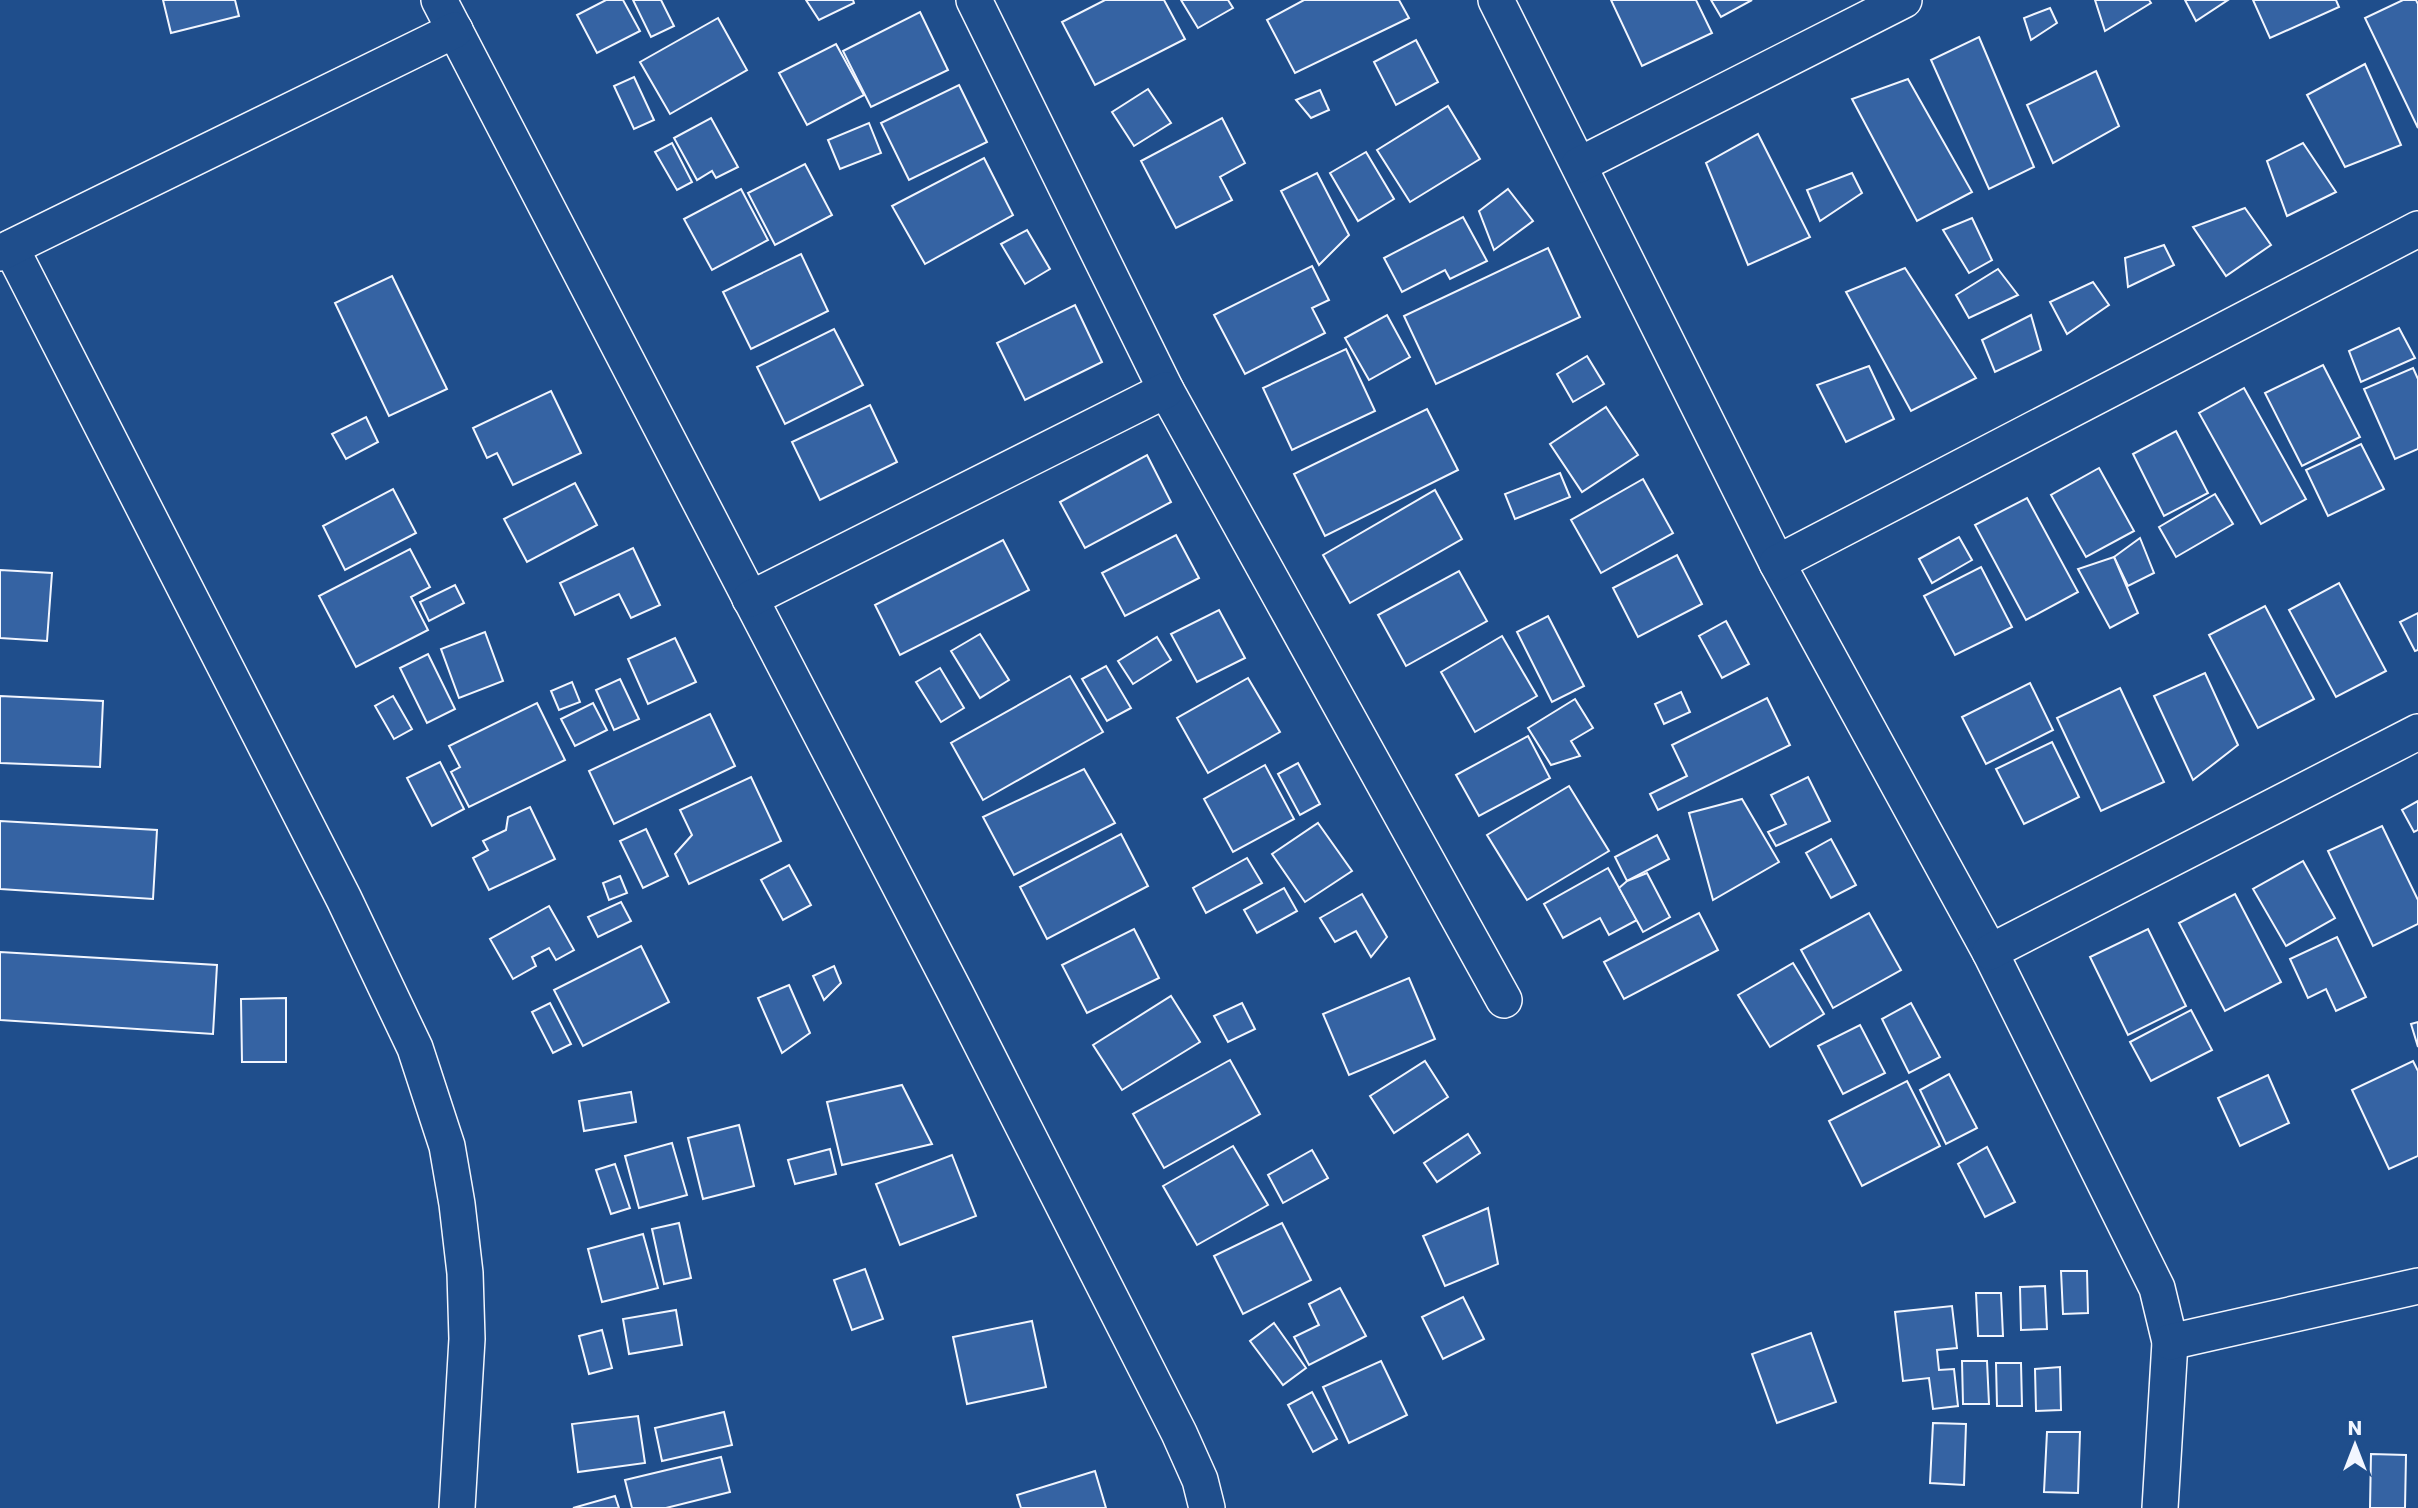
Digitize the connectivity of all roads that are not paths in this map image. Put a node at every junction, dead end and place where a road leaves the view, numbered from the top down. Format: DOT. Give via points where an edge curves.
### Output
graph roads {
  1 [pos="974,0"];
  2 [pos="1496,0"];
  3 [pos="1904,0"];
  4 [pos="447,15"];
  5 [pos="1579,165"];
  6 [pos="2418,229"];
  7 [pos="6,250"];
  8 [pos="1166,390"];
  9 [pos="1777,563"];
  10 [pos="750,599"];
  11 [pos="2418,732"];
  12 [pos="1990,952"];
  13 [pos="1504,1000"];
  14 [pos="2418,1286"];
  15 [pos="2170,1342"];
  16 [pos="457,1508"];
  17 [pos="1207,1508"];
  18 [pos="2160,1508"];
  1 -- 8 [label="street"];
  2 -- 5 [label="street"];
  3 -- 5 [label="street"];
  4 -- 7 [label="street"];
  4 -- 10 [label="street"];
  5 -- 9 [label="street"];
  6 -- 9 [label="street"];
  7 -- 16 [label="street" via="344,899 415,1048 447,1146 466,1273 467,1339"];
  8 -- 10 [label="street"];
  8 -- 13 [label="street"];
  9 -- 12 [label="street"];
  10 -- 17 [label="street" via="956,992 1154,1385 1200,1479"];
  11 -- 12 [label="street"];
  12 -- 15 [label="street" via="2157,1287"];
  14 -- 15 [label="street"];
  15 -- 18 [label="street"];
}
